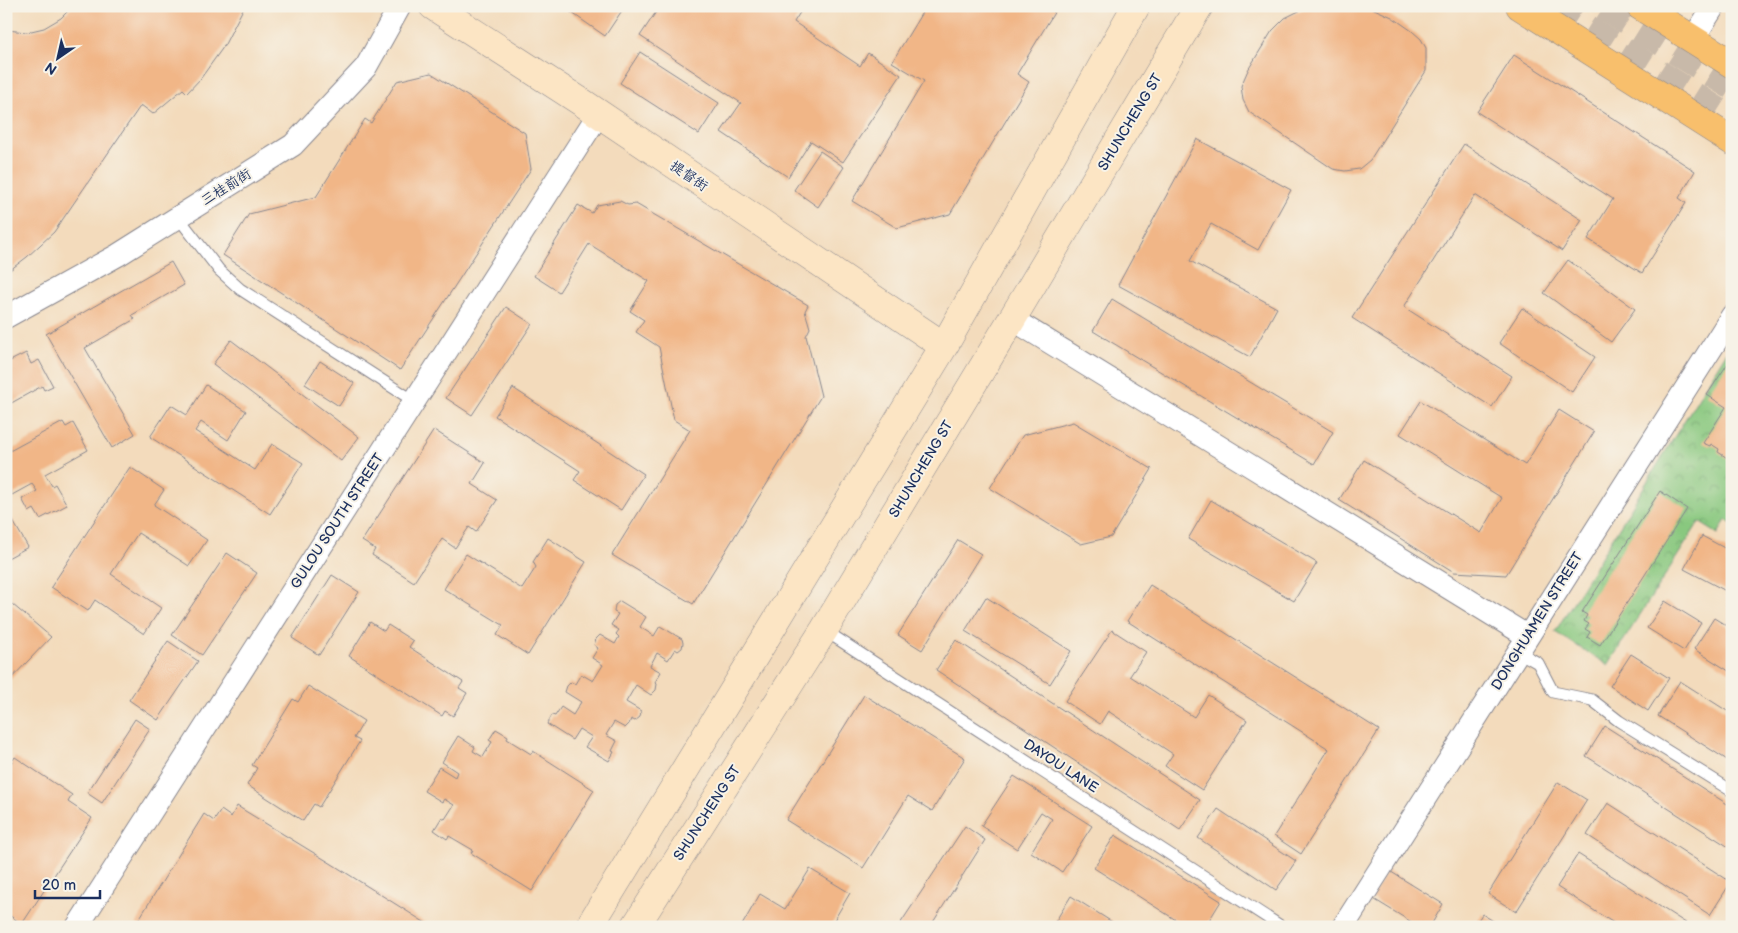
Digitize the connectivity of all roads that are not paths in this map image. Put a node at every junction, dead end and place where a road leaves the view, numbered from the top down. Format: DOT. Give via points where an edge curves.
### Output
graph roads {
  1 [pos="400,6"];
  2 [pos="433,6"];
  3 [pos="1136,6"];
  4 [pos="1199,6"];
  5 [pos="1520,6"];
  6 [pos="1640,6"];
  7 [pos="1714,6"];
  8 [pos="1693,39"];
  9 [pos="1732,64"];
  10 [pos="598,115"];
  11 [pos="1732,141"];
  12 [pos="178,217"];
  13 [pos="1732,316"];
  14 [pos="6,317"];
  15 [pos="1012,319"];
  16 [pos="944,346"];
  17 [pos="414,401"];
  18 [pos="824,630"];
  19 [pos="1522,644"];
  20 [pos="1732,791"];
  21 [pos="77,927"];
  22 [pos="590,927"];
  23 [pos="635,927"];
  24 [pos="1282,927"];
  25 [pos="1343,927"];
  1 -- 12 [label="street, 三桂前街" via="366,67 293,145"];
  2 -- 10 [label="main road, 提督街"];
  3 -- 16 [label="main road"];
  4 -- 15 [label="main road, SHUNCHENG ST"];
  5 -- 11 [label="main road"];
  6 -- 8 [label="main road"];
  7 -- 8 [label="street"];
  8 -- 9 [label="main road"];
  10 -- 16 [label="main road, 提督街"];
  10 -- 17 [label="street, GULOU SOUTH STREET"];
  12 -- 14 [label="street, 三桂前街" via="118,255"];
  12 -- 17 [label="lane" via="219,270 240,289"];
  13 -- 19 [label="street, DONGHUAMEN STREET"];
  15 -- 18 [label="main road, SHUNCHENG ST"];
  15 -- 19 [label="street"];
  16 -- 22 [label="main road"];
  17 -- 21 [label="street, GULOU SOUTH STREET"];
  18 -- 23 [label="main road, SHUNCHENG ST"];
  18 -- 24 [label="lane, DAYOU LANE"];
  19 -- 20 [label="lane" via="1538,663 1553,692 1592,700 1619,721"];
  19 -- 25 [label="street, DONGHUAMEN STREET"];
}
